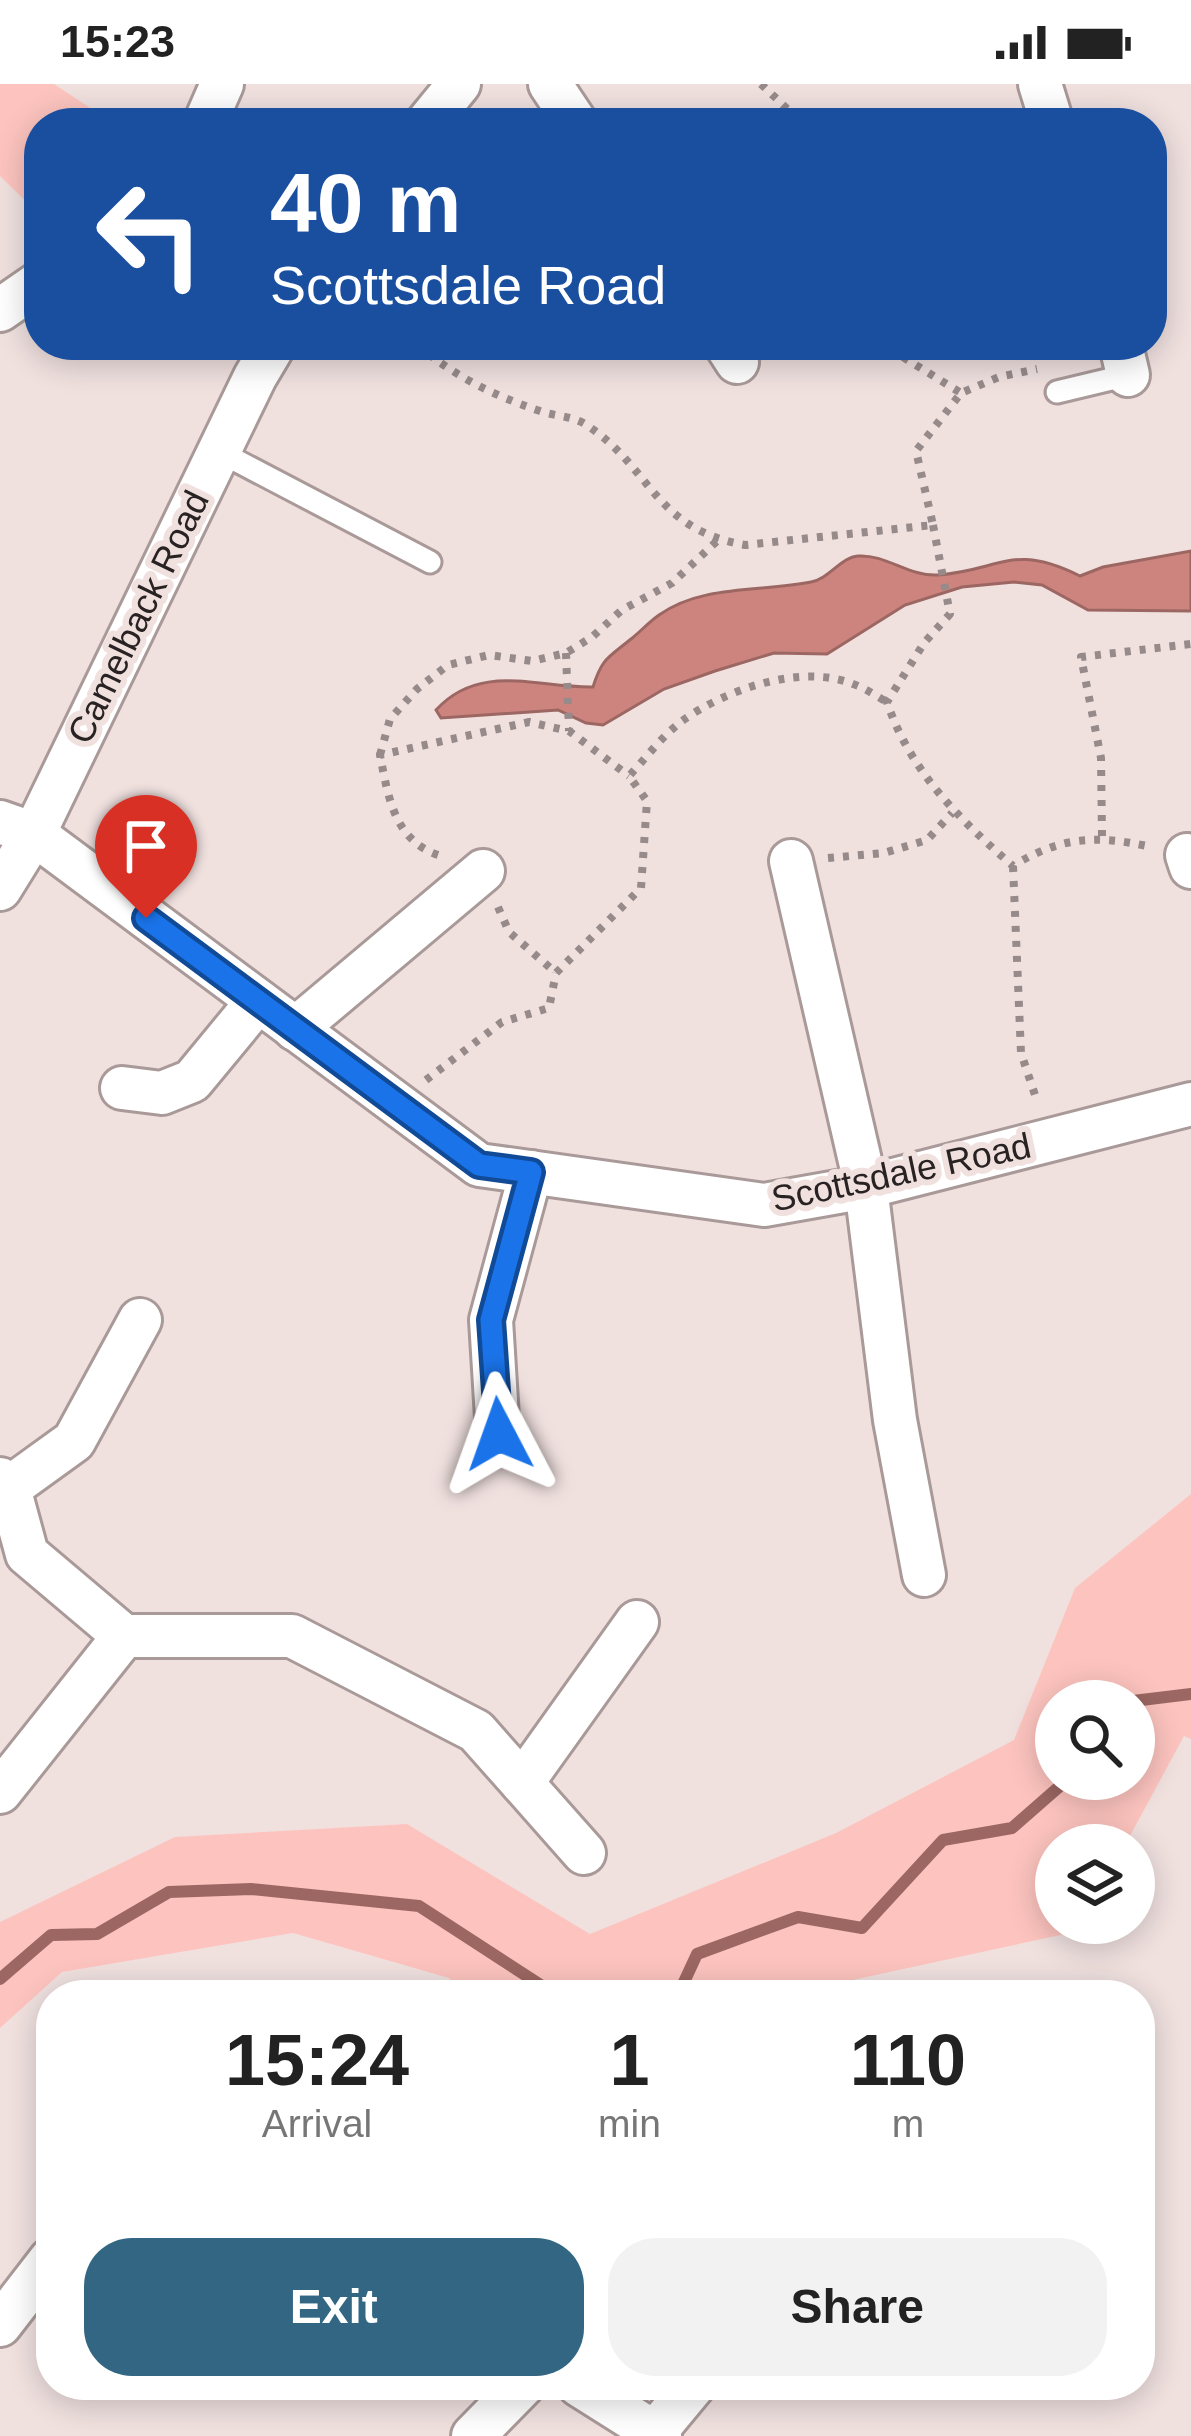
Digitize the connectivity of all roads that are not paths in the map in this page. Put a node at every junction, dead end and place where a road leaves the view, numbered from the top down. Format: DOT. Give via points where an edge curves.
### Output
graph roads {
  1 [pos="459,84"];
  2 [pos="439,108"];
  3 [pos="266,360"];
  4 [pos="1125,360"];
  5 [pos="1057,392"];
  6 [pos="218,451"];
  7 [pos="430,562"];
  8 [pos="17,828"];
  9 [pos="790,861"];
  10 [pos="483,871"];
  11 [pos="0,889"];
  12 [pos="258,1001"];
  13 [pos="295,1029"];
  14 [pos="122,1088"];
  15 [pos="1191,1104"];
  16 [pos="531,1172"];
  17 [pos="866,1187"];
  18 [pos="140,1320"];
  19 [pos="499,1434"];
  20 [pos="4,1483"];
  21 [pos="924,1575"];
  22 [pos="637,1622"];
  23 [pos="124,1636"];
  24 [pos="522,1783"];
  25 [pos="0,1792"];
  26 [pos="584,1853"];
  27 [pos="36,2278"];
  28 [pos="0,2325"];
  29 [pos="508,2400"];
  30 [pos="603,2400"];
  31 [pos="683,2400"];
  32 [pos="657,2434"];
  33 [pos="473,2436"];
  1 -- 2 [label="street"];
  3 -- 6 [label="street, Camelback Road"];
  4 -- 5 [label="lane"];
  6 -- 7 [label="lane"];
  6 -- 8 [label="street, Camelback Road"];
  8 -- 11 [label="street, Camelback Road"];
  8 -- 12 [label="street, Scottsdale Road"];
  9 -- 17 [label="street"];
  10 -- 13 [label="street"];
  12 -- 13 [label="street, Scottsdale Road"];
  12 -- 14 [label="street" via="192,1082 162,1093"];
  13 -- 16 [label="street, Scottsdale Road" via="479,1165"];
  15 -- 17 [label="street, Scottsdale Road"];
  16 -- 17 [label="street, Scottsdale Road" via="764,1204"];
  16 -- 19 [label="street" via="491,1320"];
  17 -- 21 [label="street"];
  18 -- 20 [label="street" via="74,1442"];
  20 -- 23 [label="street" via="27,1554"];
  22 -- 24 [label="street"];
  23 -- 24 [label="street" via="292,1636 476,1731"];
  23 -- 25 [label="street"];
  24 -- 26 [label="street"];
  27 -- 28 [label="street"];
  29 -- 33 [label="street"];
  30 -- 32 [label="street"];
  31 -- 32 [label="street"];
}
